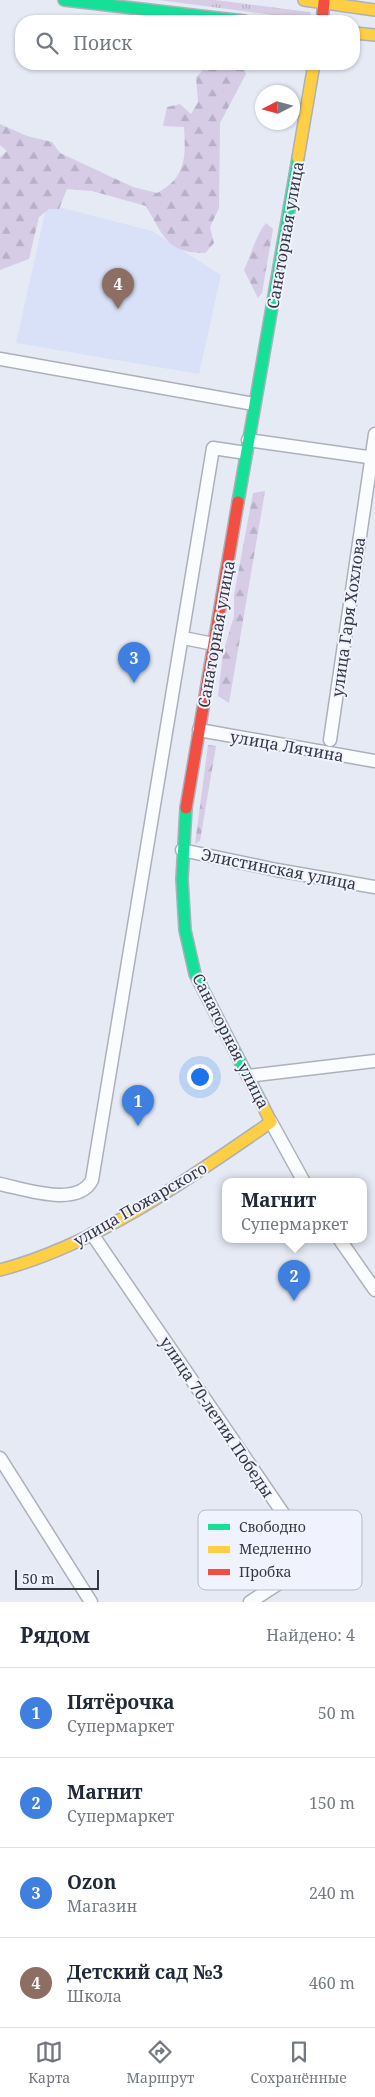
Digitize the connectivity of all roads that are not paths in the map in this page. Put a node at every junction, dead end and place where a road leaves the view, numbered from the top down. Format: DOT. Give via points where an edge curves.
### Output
graph roads {
  1 [pos="64,0"];
  2 [pos="304,0"];
  3 [pos="324,2"];
  4 [pos="375,10"];
  5 [pos="193,15"];
  6 [pos="323,15"];
  7 [pos="360,34"];
  8 [pos="375,35"];
  9 [pos="313,70"];
  10 [pos="0,359"];
  11 [pos="254,404"];
  12 [pos="375,434"];
  13 [pos="248,440"];
  14 [pos="246,453"];
  15 [pos="373,458"];
  16 [pos="184,638"];
  17 [pos="214,644"];
  18 [pos="199,730"];
  19 [pos="330,740"];
  20 [pos="375,761"];
  21 [pos="182,850"];
  22 [pos="375,887"];
  23 [pos="375,1061"];
  24 [pos="248,1076"];
  25 [pos="272,1122"];
  26 [pos="302,1178"];
  27 [pos="0,1184"];
  28 [pos="92,1234"];
  29 [pos="342,1243"];
  30 [pos="0,1270"];
  31 [pos="373,1283"];
  32 [pos="0,1458"];
  33 [pos="281,1510"];
  34 [pos="269,1590"];
  35 [pos="91,1602"];
  36 [pos="250,1602"];
  1 -- 5 [label="main road"];
  2 -- 3 [label="main road"];
  3 -- 4 [label="main road"];
  3 -- 6 [label="main road"];
  7 -- 8 [label="main road"];
  9 -- 11 [label="main road, Санаторная улица"];
  10 -- 11 [label="street"];
  11 -- 13 [label="main road, Санаторная улица"];
  12 -- 15 [label="street, улица Гаря Хохлова"];
  13 -- 14 [label="main road, Санаторная улица"];
  13 -- 15 [label="street"];
  14 -- 16 [label="street" via="213,448"];
  14 -- 17 [label="main road, Санаторная улица"];
  15 -- 19 [label="street, улица Гаря Хохлова"];
  16 -- 17 [label="street"];
  16 -- 27 [label="street" via="92,1180 84,1192 68,1196"];
  17 -- 18 [label="main road, Санаторная улица"];
  18 -- 20 [label="street, улица Лячина"];
  18 -- 21 [label="main road, Санаторная улица"];
  21 -- 22 [label="street, Элистинская улица"];
  21 -- 24 [label="main road, Санаторная улица" via="185,930 195,974"];
  23 -- 24 [label="street"];
  24 -- 25 [label="main road, Санаторная улица"];
  25 -- 26 [label="street, Санаторная улица"];
  25 -- 28 [label="main road, улица Пожарского"];
  28 -- 30 [label="main road, улица Пожарского" via="51,1254"];
  28 -- 33 [label="street, улица 70-летия Победы"];
  29 -- 31 [label="street"];
  32 -- 35 [label="street"];
  34 -- 36 [label="street, улица 70-летия Победы"];
}
